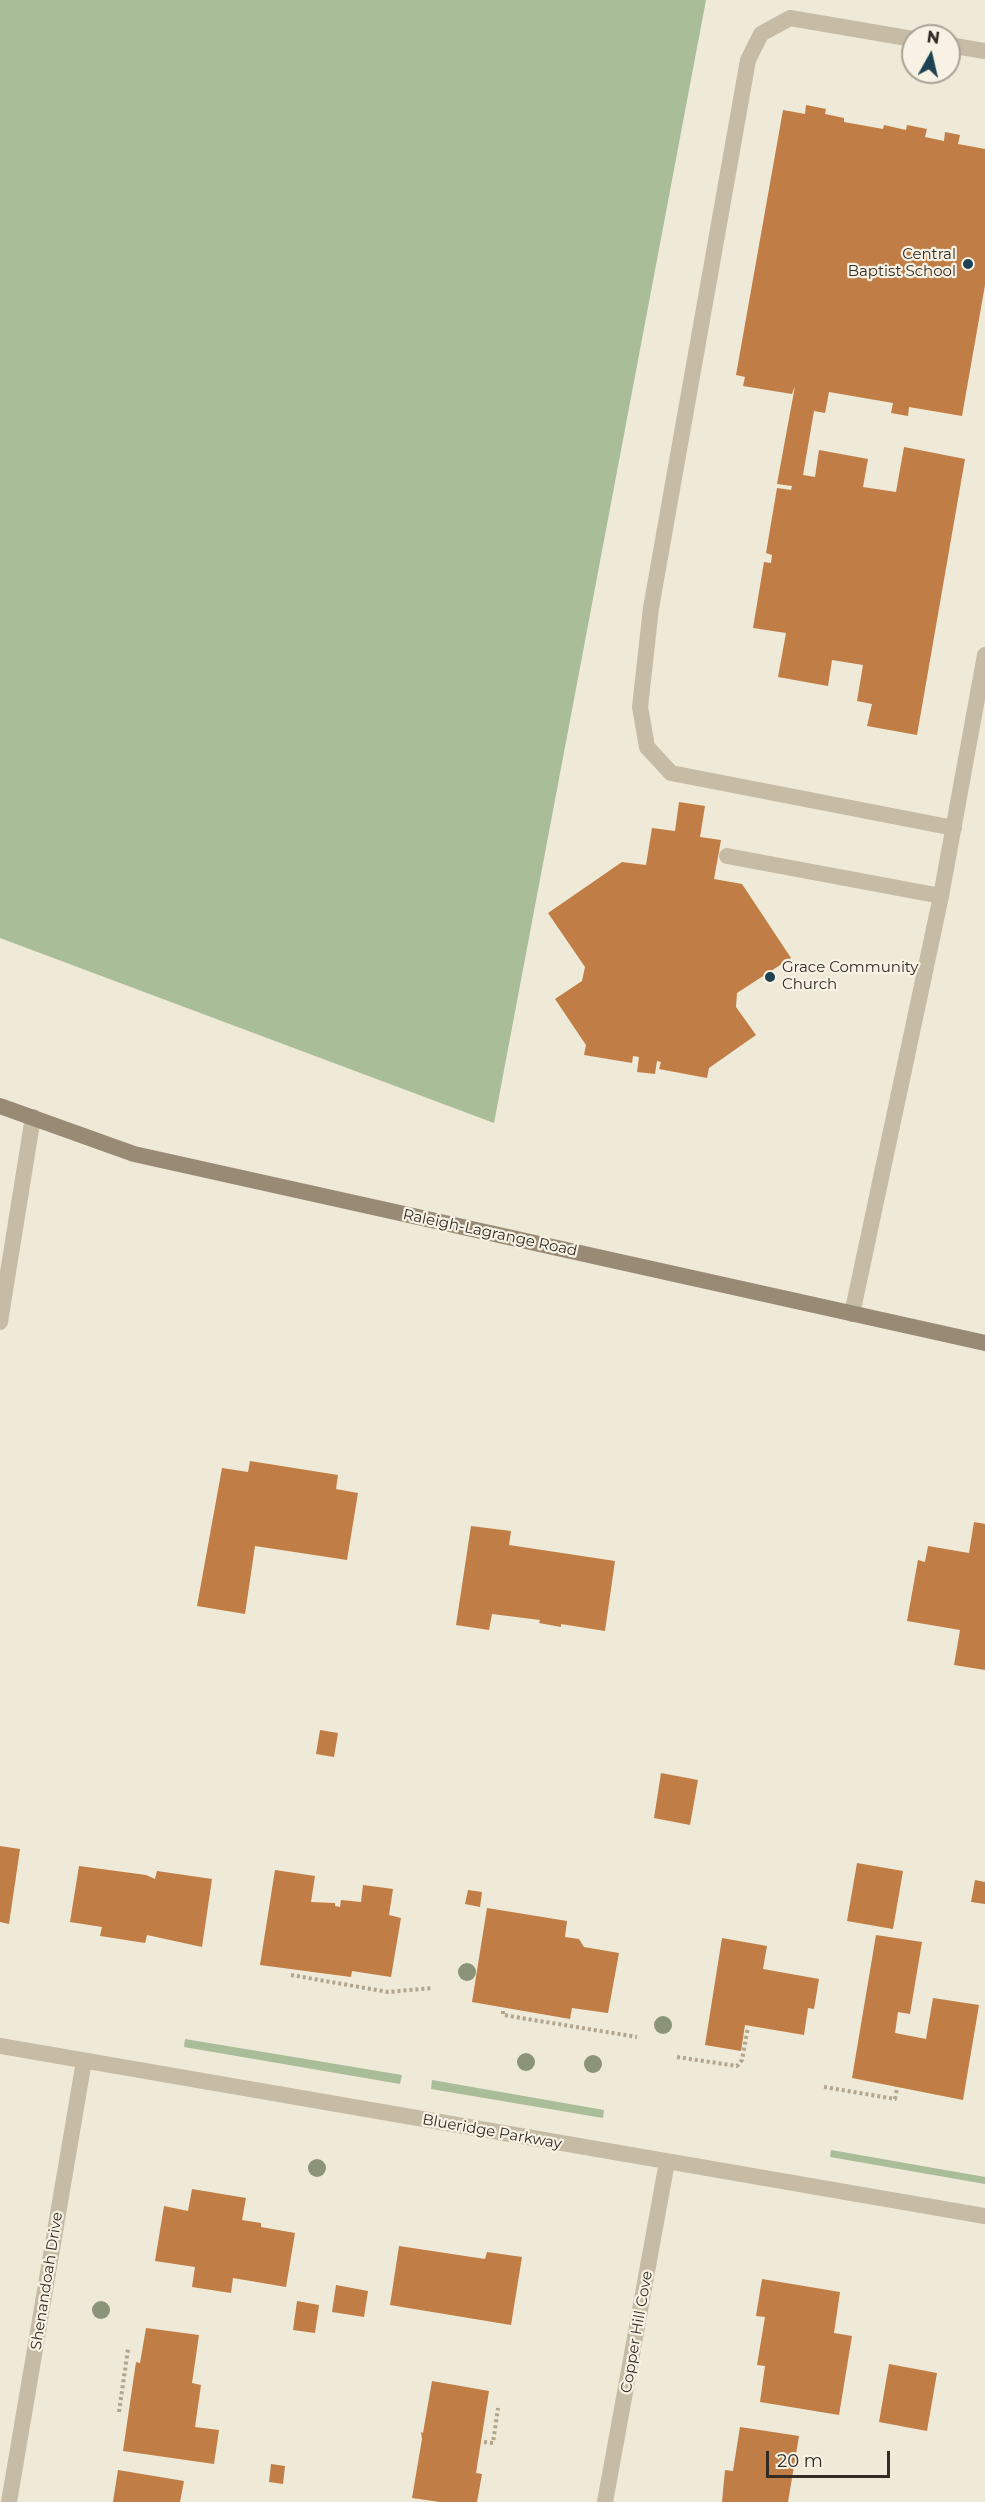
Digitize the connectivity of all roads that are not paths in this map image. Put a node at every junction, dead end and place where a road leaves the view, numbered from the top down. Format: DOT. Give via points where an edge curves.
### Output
graph roads {
  1 [pos="901,37"];
  2 [pos="961,47"];
  3 [pos="985,51"];
  4 [pos="985,655"];
  5 [pos="954,828"];
  6 [pos="727,856"];
  7 [pos="941,896"];
  8 [pos="0,1106"];
  9 [pos="33,1117"];
  10 [pos="852,1314"];
  11 [pos="0,1322"];
  12 [pos="985,1343"];
  13 [pos="0,2046"];
  14 [pos="84,2061"];
  15 [pos="667,2162"];
  16 [pos="985,2216"];
  17 [pos="9,2502"];
  18 [pos="605,2502"];
  1 -- 5 [label="street" via="789,18 761,34 748,60 651,608 640,707 647,747 671,773"];
  2 -- 3 [label="street"];
  4 -- 5 [label="street"];
  5 -- 7 [label="street"];
  6 -- 7 [label="street"];
  7 -- 10 [label="street"];
  8 -- 9 [label="main road, Raleigh-Lagrange Road"];
  9 -- 10 [label="main road, Raleigh-Lagrange Road" via="135,1154"];
  9 -- 11 [label="street"];
  10 -- 12 [label="main road, Raleigh-Lagrange Road"];
  13 -- 14 [label="street, Blueridge Parkway"];
  14 -- 15 [label="street, Blueridge Parkway"];
  14 -- 17 [label="street, Shenandoah Drive"];
  15 -- 16 [label="street, Blueridge Parkway"];
  15 -- 18 [label="street, Copper Hill Cove"];
}
